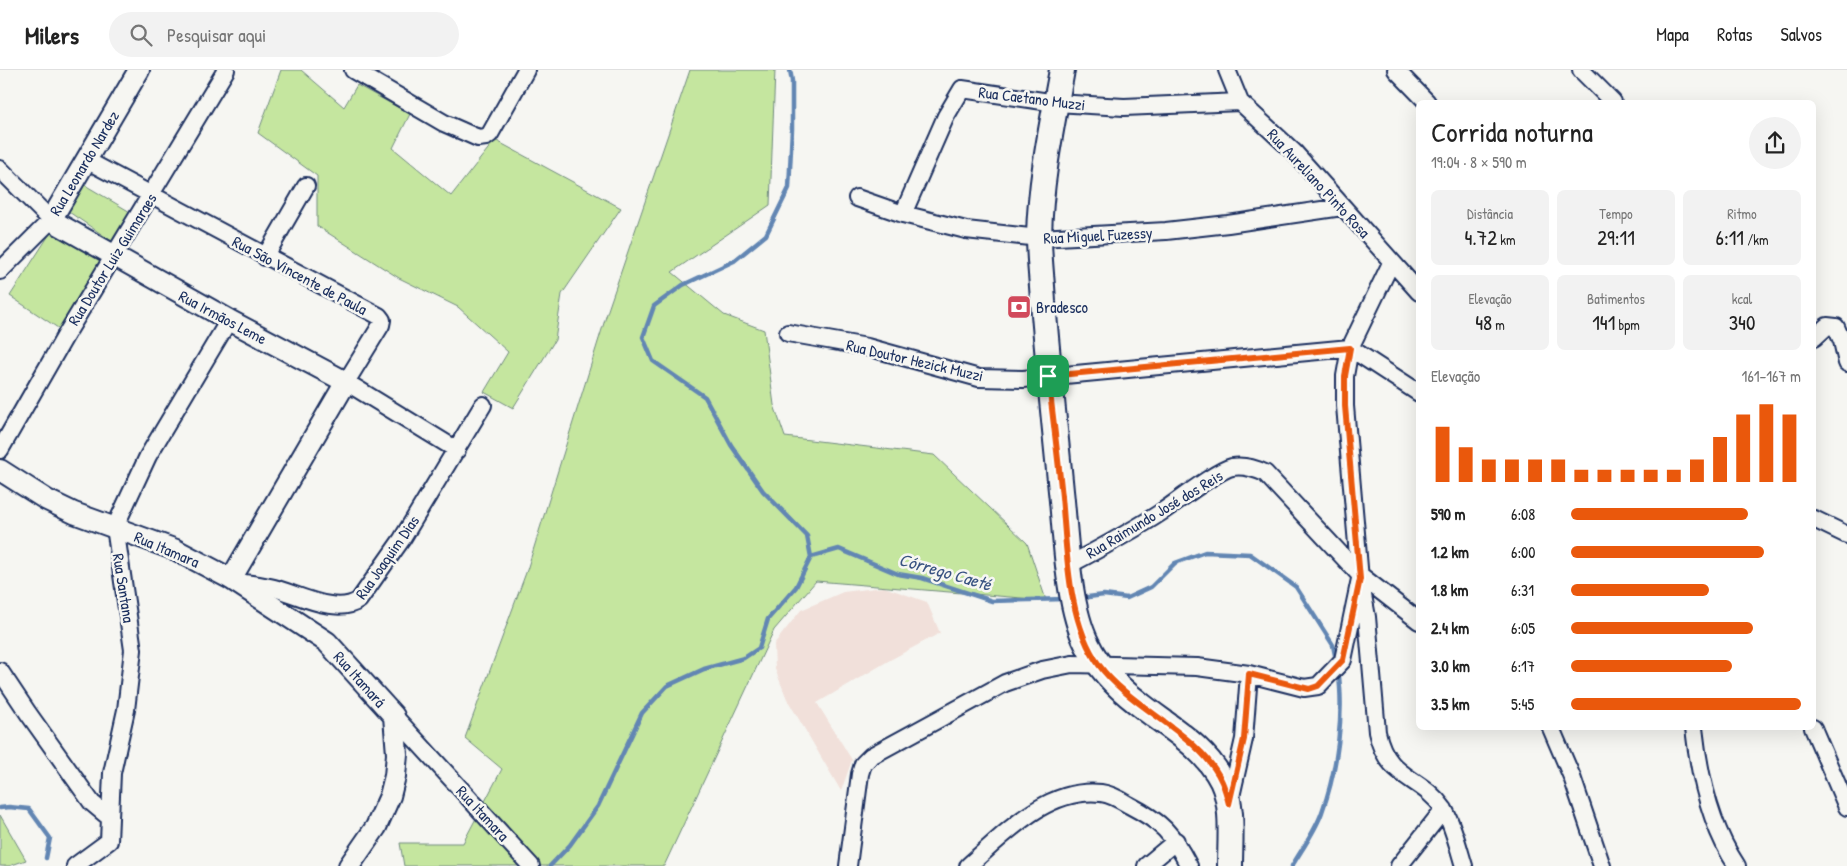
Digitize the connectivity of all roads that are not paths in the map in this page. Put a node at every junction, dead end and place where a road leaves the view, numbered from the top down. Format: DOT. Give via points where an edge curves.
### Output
graph roads {
  1 [pos="139,70"];
  2 [pos="226,70"];
  3 [pos="526,70"];
  4 [pos="1062,70"];
  5 [pos="1227,70"];
  6 [pos="1396,70"];
  7 [pos="1581,70"];
  8 [pos="364,73"];
  9 [pos="1425,100"];
  10 [pos="1611,100"];
  11 [pos="1240,102"];
  12 [pos="1056,103"];
  13 [pos="86,160"];
  14 [pos="0,169"];
  15 [pos="306,186"];
  16 [pos="152,195"];
  17 [pos="857,198"];
  18 [pos="1342,207"];
  19 [pos="903,214"];
  20 [pos="51,220"];
  21 [pos="1039,238"];
  22 [pos="114,257"];
  23 [pos="265,257"];
  24 [pos="1391,263"];
  25 [pos="0,271"];
  26 [pos="1416,289"];
  27 [pos="229,320"];
  28 [pos="788,333"];
  29 [pos="1816,336"];
  30 [pos="1350,348"];
  31 [pos="1847,362"];
  32 [pos="1048,376"];
  33 [pos="346,382"];
  34 [pos="1416,391"];
  35 [pos="483,405"];
  36 [pos="0,450"];
  37 [pos="457,450"];
  38 [pos="0,470"];
  39 [pos="1816,520"];
  40 [pos="115,527"];
  41 [pos="1847,535"];
  42 [pos="1069,568"];
  43 [pos="1360,577"];
  44 [pos="233,580"];
  45 [pos="1416,619"];
  46 [pos="327,642"];
  47 [pos="1099,665"];
  48 [pos="0,670"];
  49 [pos="1249,674"];
  50 [pos="394,716"];
  51 [pos="1553,730"];
  52 [pos="1694,730"];
  53 [pos="1814,730"];
  54 [pos="1229,804"];
  55 [pos="1847,808"];
  56 [pos="1444,809"];
  57 [pos="110,818"];
  58 [pos="1176,841"];
  59 [pos="75,866"];
  60 [pos="349,866"];
  61 [pos="531,866"];
  62 [pos="848,866"];
  63 [pos="968,866"];
  64 [pos="1146,866"];
  65 [pos="1189,866"];
  66 [pos="1230,866"];
  67 [pos="1399,866"];
  68 [pos="1464,866"];
  69 [pos="1602,866"];
  70 [pos="1737,866"];
  1 -- 13 [label="street, Rua Leonardo Nardez"];
  2 -- 16 [label="street, Rua Doutor Luiz Guimaraes"];
  3 -- 8 [label="street" via="490,134 478,138 444,123"];
  4 -- 12 [label="main road"];
  5 -- 11 [label="street, Rua Aureliano Pinto Rosa"];
  6 -- 9 [label="street"];
  7 -- 10 [label="street"];
  11 -- 12 [label="street, Rua Caetano Muzzi" via="1124,107"];
  11 -- 18 [label="street, Rua Aureliano Pinto Rosa" via="1294,152"];
  12 -- 19 [label="street, Rua Caetano Muzzi" via="962,89 946,116"];
  12 -- 21 [label="main road"];
  13 -- 16 [label="street, Rua São Vincente de Paula"];
  13 -- 20 [label="street, Rua Leonardo Nardez"];
  14 -- 20 [label="street, Rua Irmãos Leme"];
  15 -- 23 [label="street"];
  16 -- 22 [label="street, Rua Doutor Luiz Guimaraes"];
  16 -- 23 [label="street, Rua São Vincente de Paula"];
  17 -- 19 [label="street, Rua Miguel Fuzessy"];
  18 -- 21 [label="street, Rua Miguel Fuzessy" via="1175,230"];
  18 -- 24 [label="street, Rua Aureliano Pinto Rosa"];
  19 -- 21 [label="street, Rua Miguel Fuzessy" via="966,230"];
  20 -- 22 [label="street, Rua Irmãos Leme"];
  20 -- 25 [label="street, Rua Leonardo Nardez"];
  21 -- 32 [label="main road"];
  22 -- 27 [label="street, Rua Irmãos Leme"];
  22 -- 36 [label="street, Rua Doutor Luiz Guimaraes"];
  23 -- 33 [label="street, Rua São Vincente de Paula" via="382,320"];
  24 -- 26 [label="street, Rua Aureliano Pinto Rosa"];
  24 -- 30 [label="street"];
  27 -- 33 [label="street, Rua Irmãos Leme"];
  27 -- 40 [label="street" via="148,456"];
  28 -- 32 [label="street, Rua Doutor Hezick Muzzi" via="867,346 979,378"];
  29 -- 31 [label="street" via="1827,326 1836,327"];
  30 -- 32 [label="street, Rua Doutor Hezick Muzzi"];
  30 -- 34 [label="street"];
  30 -- 43 [label="street" via="1345,376 1345,406"];
  32 -- 42 [label="main road"];
  33 -- 37 [label="street, Rua Irmãos Leme"];
  33 -- 44 [label="street, Rua São Vincente de Paula"];
  35 -- 37 [label="street, Rua Joaquim Dias"];
  37 -- 44 [label="street, Rua Joaquim Dias" via="402,539 354,604 317,602"];
  38 -- 40 [label="street, Rua Itamara" via="74,513"];
  39 -- 41 [label="street"];
  40 -- 44 [label="street, Rua Itamara" via="182,553"];
  40 -- 57 [label="street, Rua Santana" via="133,650 126,710 112,773"];
  42 -- 43 [label="street, Rua Raimundo José dos Reis" via="1217,475 1231,468 1250,467 1265,473"];
  42 -- 47 [label="main road" via="1076,611 1086,642"];
  43 -- 45 [label="street, Rua Raimundo José dos Reis"];
  43 -- 49 [label="street" via="1341,664 1318,686 1309,689"];
  43 -- 56 [label="street" via="1380,745 1388,760"];
  44 -- 46 [label="street, Rua Itamara"];
  46 -- 50 [label="street, Rua Itamará"];
  47 -- 49 [label="street" via="1197,667"];
  47 -- 54 [label="main road" via="1136,702 1185,737 1208,760 1222,781"];
  47 -- 62 [label="street" via="1072,664 1005,683 871,756 863,764 860,774"];
  48 -- 57 [label="street" via="92,803"];
  49 -- 54 [label="street" via="1244,739"];
  50 -- 60 [label="street" via="397,754 390,796 376,827"];
  50 -- 61 [label="street, Rua Itamara"];
  51 -- 69 [label="street"];
  52 -- 70 [label="street" via="1710,807 1726,850"];
  53 -- 55 [label="street"];
  54 -- 66 [label="main road"];
  56 -- 67 [label="street"];
  56 -- 68 [label="street"];
  57 -- 59 [label="street, Rua Santana" via="109,841"];
  58 -- 63 [label="street" via="1160,823 1135,808 1103,793 1082,793 1067,795 1040,806"];
  58 -- 64 [label="street"];
  58 -- 65 [label="street"];
}
